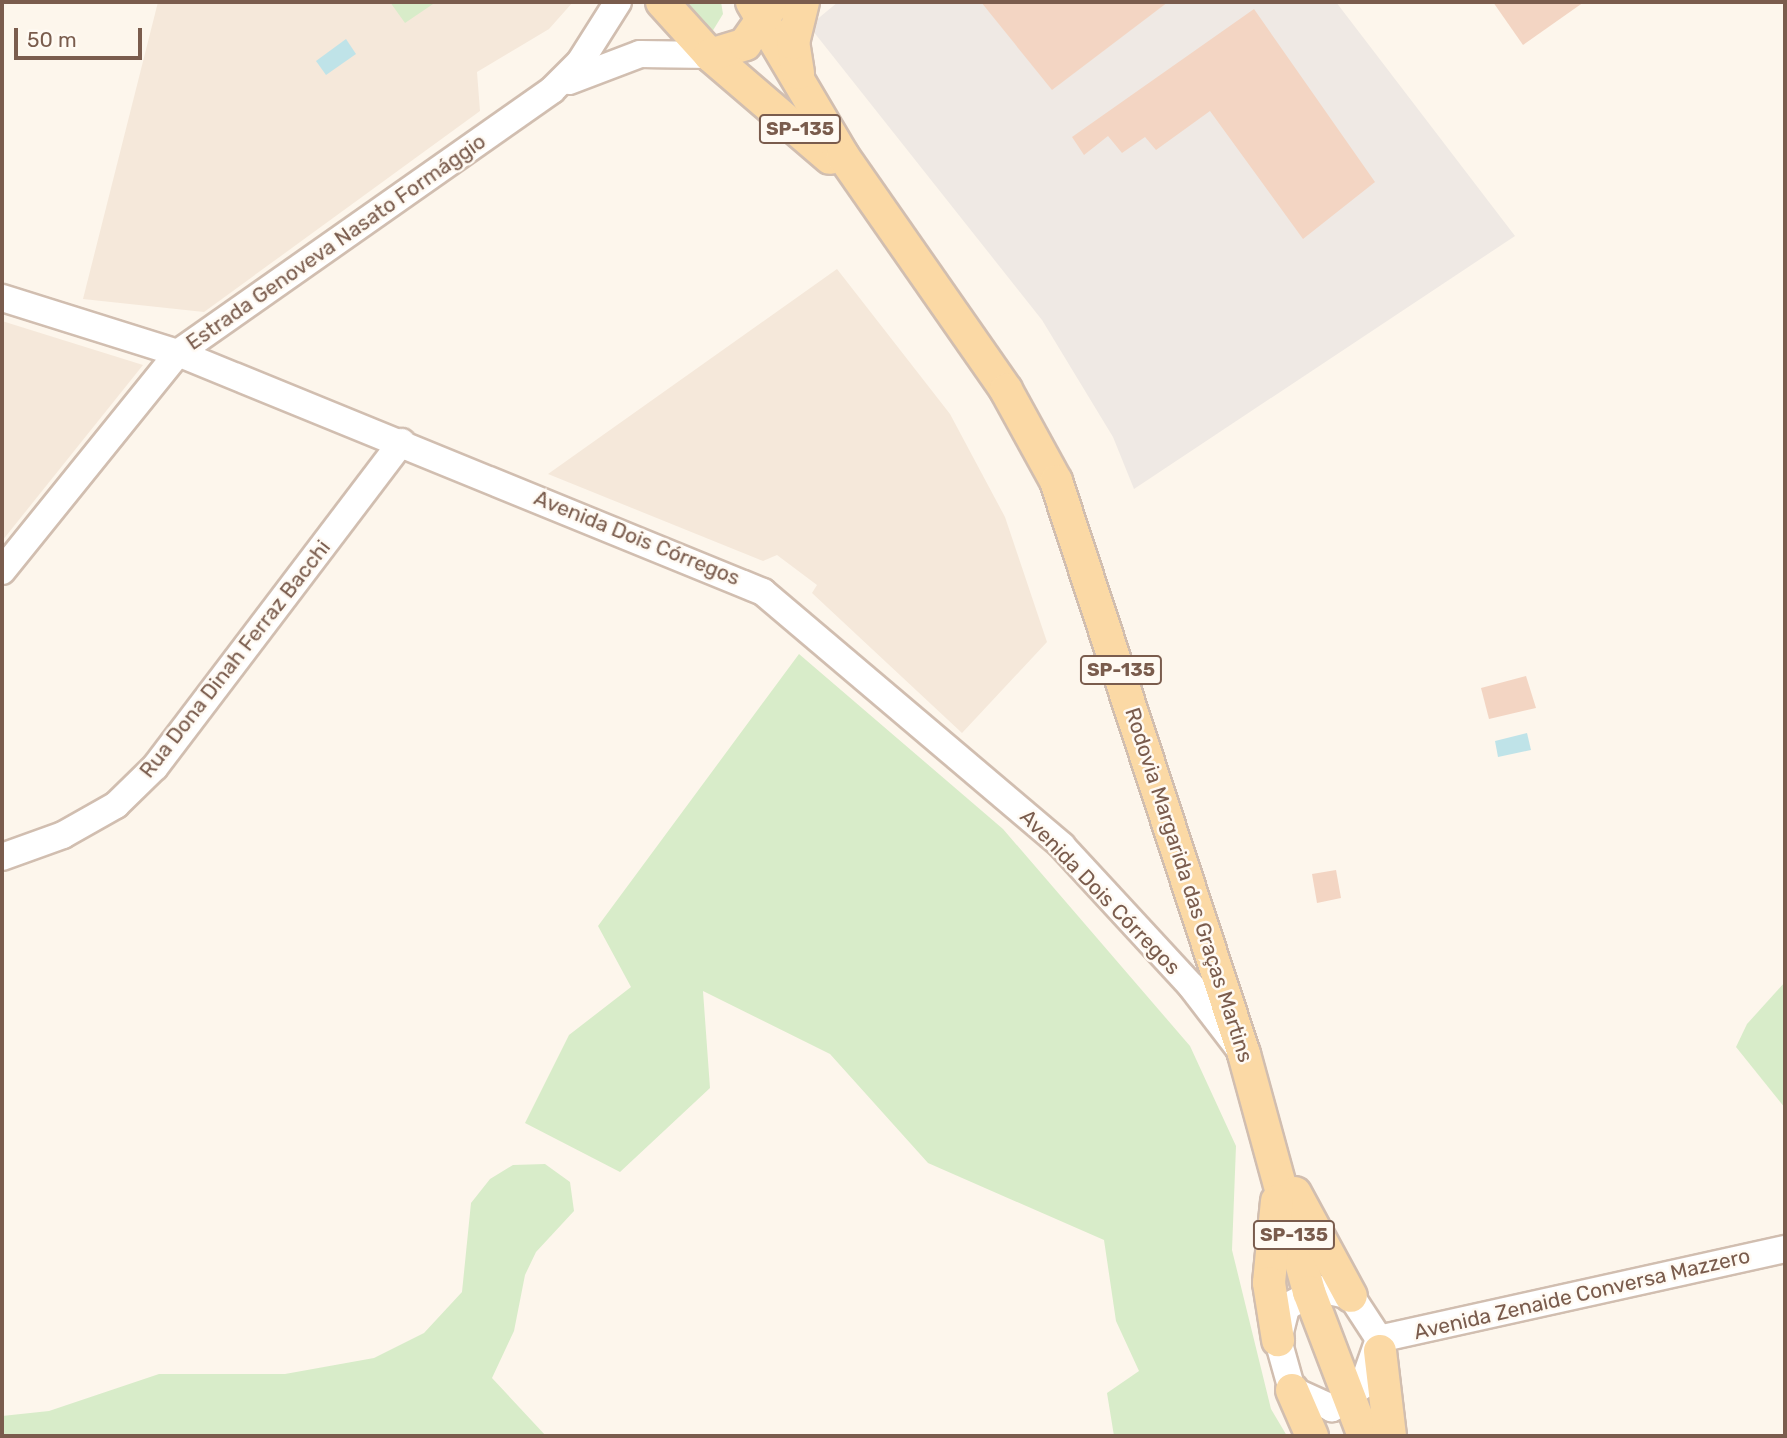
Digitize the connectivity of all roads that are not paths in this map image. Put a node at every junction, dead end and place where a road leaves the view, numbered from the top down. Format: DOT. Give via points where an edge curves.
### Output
graph roads {
  1 [pos="618,2"];
  2 [pos="662,2"];
  3 [pos="803,2"];
  4 [pos="763,8"];
  5 [pos="710,55"];
  6 [pos="552,90"];
  7 [pos="811,107"];
  8 [pos="881,213"];
  9 [pos="2,298"];
  10 [pos="178,353"];
  11 [pos="402,442"];
  12 [pos="2,571"];
  13 [pos="2,857"];
  14 [pos="1244,1054"];
  15 [pos="1277,1173"];
  16 [pos="1785,1249"];
  17 [pos="1309,1292"];
  18 [pos="1351,1296"];
  19 [pos="1278,1340"];
  20 [pos="1379,1345"];
  21 [pos="1292,1390"];
  22 [pos="1349,1401"];
  23 [pos="1312,1436"];
  24 [pos="1364,1436"];
  25 [pos="1390,1436"];
  1 -- 6 [label="street, Estrada Genoveva Nasato Formággio" via="580,62"];
  2 -- 5 [label="main road, Rodovia Margarida das Graças Martins / SP-135"];
  3 -- 7 [label="main road" via="793,50"];
  4 -- 5 [label="main road" via="745,44"];
  4 -- 7 [label="main road, Rodovia Margarida das Graças Martins / SP-135"];
  5 -- 6 [label="street, Estrada Genoveva Nasato Formággio" via="640,54"];
  5 -- 8 [label="main road, Rodovia Margarida das Graças Martins / SP-135" via="814,142"];
  6 -- 10 [label="street, Estrada Genoveva Nasato Formággio"];
  7 -- 8 [label="main road, Rodovia Margarida das Graças Martins / SP-135"];
  8 -- 14 [label="main road, Rodovia Margarida das Graças Martins / SP-135" via="1006,390 1056,481"];
  9 -- 10 [label="street, Avenida Dois Córregos"];
  10 -- 11 [label="street, Avenida Dois Córregos"];
  10 -- 12 [label="street, Estrada Genoveva Nasato Formággio"];
  11 -- 13 [label="street, Rua Dona Dinah Ferraz Bacchi" via="155,767 116,805 63,835"];
  11 -- 14 [label="street, Avenida Dois Córregos" via="763,592 1062,846 1191,986"];
  14 -- 15 [label="main road, Rodovia Margarida das Graças Martins / SP-135"];
  15 -- 17 [label="main road, Rodovia Margarida das Graças Martins / SP-135"];
  15 -- 18 [label="main road"];
  15 -- 19 [label="main road" via="1269,1283"];
  16 -- 20 [label="street, Avenida Zenaide Conversa Mazzero"];
  17 -- 18 [label="street"];
  17 -- 19 [label="street" via="1283,1311"];
  17 -- 22 [label="main road, Rodovia Margarida das Graças Martins / SP-135"];
  18 -- 20 [label="street"];
  19 -- 21 [label="street"];
  20 -- 22 [label="street"];
  20 -- 25 [label="main road"];
  21 -- 22 [label="street" via="1320,1407"];
  21 -- 23 [label="main road"];
  22 -- 24 [label="main road, Rodovia Margarida das Graças Martins / SP-135"];
}
